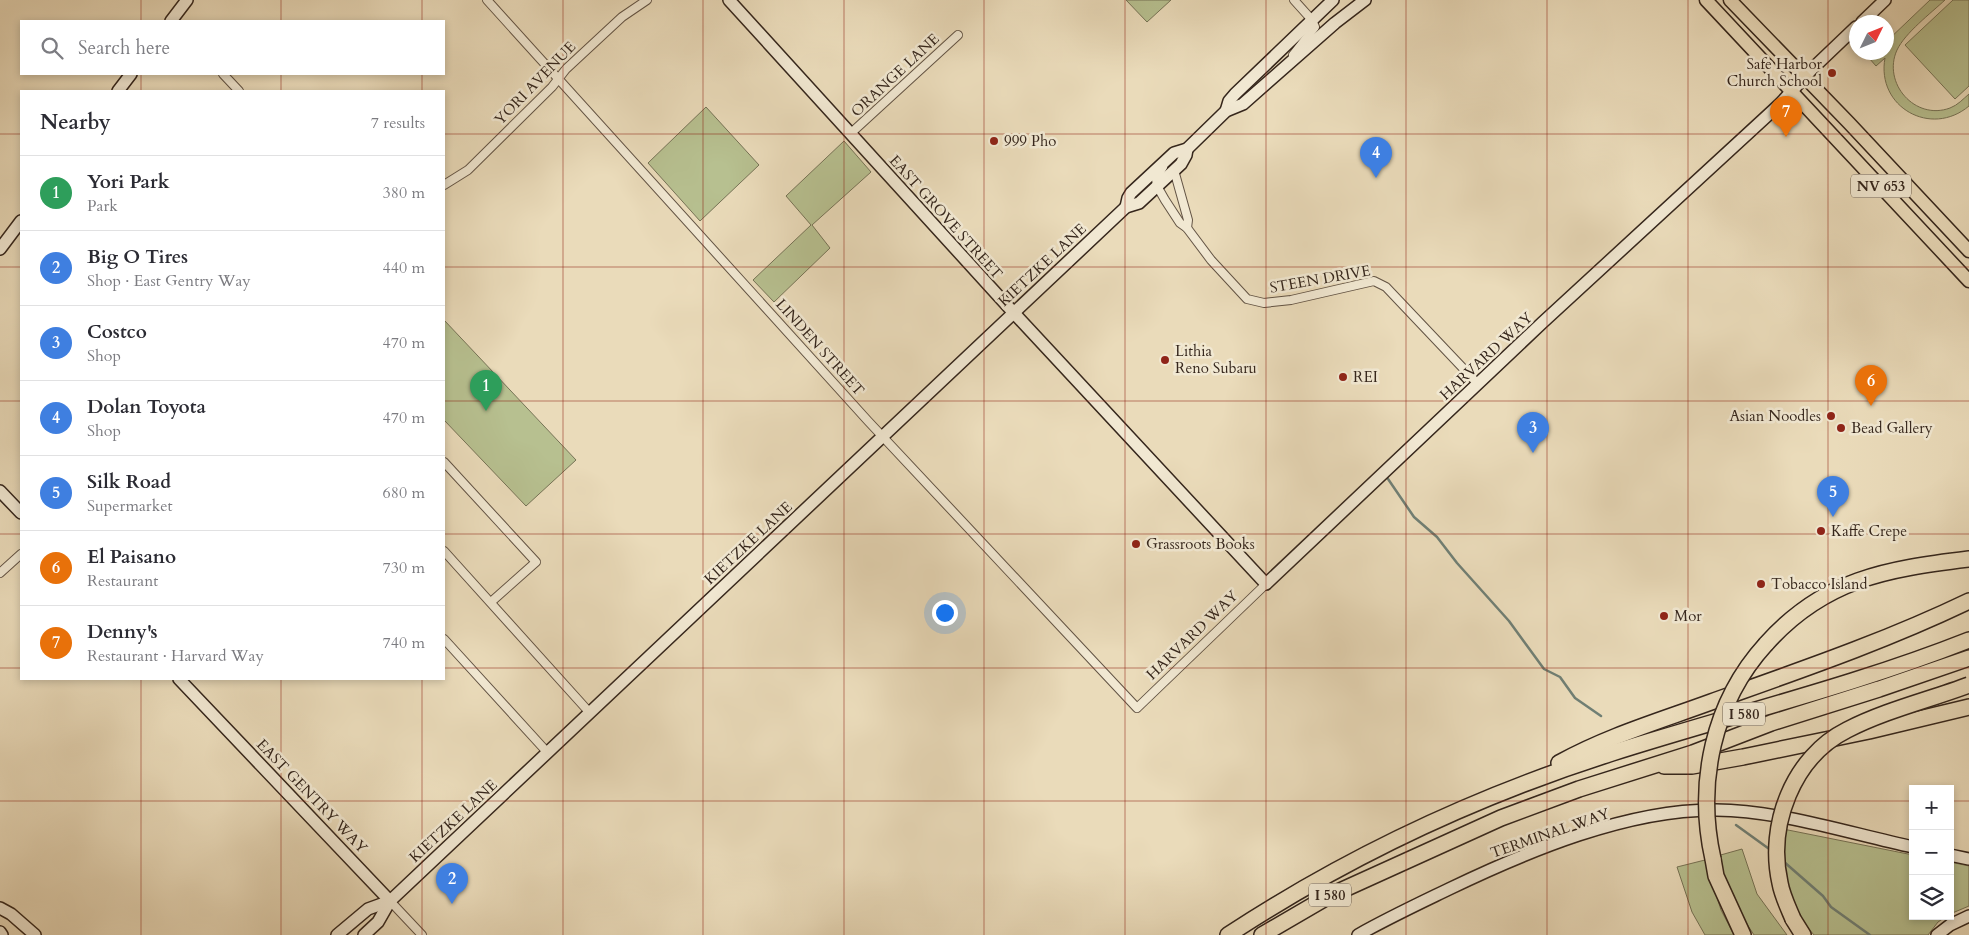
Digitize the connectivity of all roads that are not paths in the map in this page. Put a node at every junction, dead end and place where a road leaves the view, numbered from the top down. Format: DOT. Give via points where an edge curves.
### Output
graph roads {
  1 [pos="187,0"];
  2 [pos="487,0"];
  3 [pos="647,0"];
  4 [pos="729,0"];
  5 [pos="1294,0"];
  6 [pos="1333,0"];
  7 [pos="1365,0"];
  8 [pos="1706,0"];
  9 [pos="1730,0"];
  10 [pos="1885,0"];
  11 [pos="1869,15"];
  12 [pos="173,20"];
  13 [pos="1312,20"];
  14 [pos="1849,34"];
  15 [pos="958,35"];
  16 [pos="1279,73"];
  17 [pos="130,75"];
  18 [pos="224,75"];
  19 [pos="1805,77"];
  20 [pos="559,79"];
  21 [pos="119,90"];
  22 [pos="238,90"];
  23 [pos="1792,91"];
  24 [pos="1226,111"];
  25 [pos="850,134"];
  26 [pos="1187,149"];
  27 [pos="1166,160"];
  28 [pos="1174,170"];
  29 [pos="445,184"];
  30 [pos="1157,186"];
  31 [pos="1126,207"];
  32 [pos="20,222"];
  33 [pos="1187,228"];
  34 [pos="0,249"];
  35 [pos="1969,251"];
  36 [pos="1969,281"];
  37 [pos="1013,312"];
  38 [pos="1478,384"];
  39 [pos="883,437"];
  40 [pos="445,463"];
  41 [pos="0,491"];
  42 [pos="20,513"];
  43 [pos="445,552"];
  44 [pos="20,555"];
  45 [pos="1969,559"];
  46 [pos="0,574"];
  47 [pos="1266,584"];
  48 [pos="1969,601"];
  49 [pos="491,602"];
  50 [pos="445,640"];
  51 [pos="1969,640"];
  52 [pos="1969,658"];
  53 [pos="180,680"];
  54 [pos="1969,685"];
  55 [pos="1969,707"];
  56 [pos="1137,708"];
  57 [pos="590,713"];
  58 [pos="547,752"];
  59 [pos="1653,766"];
  60 [pos="1519,786"];
  61 [pos="1909,846"];
  62 [pos="1954,856"];
  63 [pos="1969,859"];
  64 [pos="390,901"];
  65 [pos="0,908"];
  66 [pos="1969,916"];
  67 [pos="35,935"];
  68 [pos="337,935"];
  69 [pos="364,935"];
  70 [pos="422,935"];
  71 [pos="1228,935"];
  72 [pos="1262,935"];
  73 [pos="1358,935"];
  74 [pos="1743,935"];
  75 [pos="1803,935"];
  76 [pos="1937,935"];
  1 -- 12 [label="street"];
  2 -- 20 [label="street, LINDEN STREET"];
  3 -- 20 [label="street, YORI AVENUE" via="622,17"];
  4 -- 25 [label="street, EAST GROVE STREET"];
  5 -- 13 [label="street"];
  6 -- 13 [label="street, KIETZKE LANE"];
  7 -- 16 [label="street, KIETZKE LANE"];
  8 -- 23 [label="main road, NV 653"];
  9 -- 19 [label="main road, NV 653"];
  10 -- 11 [label="street"];
  13 -- 16 [label="street" via="1315,27"];
  13 -- 24 [label="street, KIETZKE LANE" via="1235,94"];
  14 -- 19 [label="street, HARVARD WAY"];
  15 -- 25 [label="street, ORANGE LANE"];
  16 -- 24 [label="street, KIETZKE LANE" via="1244,104"];
  17 -- 21 [label="street"];
  18 -- 22 [label="street"];
  19 -- 23 [label="street, HARVARD WAY"];
  19 -- 35 [label="main road, NV 653"];
  20 -- 29 [label="street, YORI AVENUE" via="468,170"];
  20 -- 39 [label="street, LINDEN STREET"];
  23 -- 36 [label="main road, NV 653"];
  23 -- 38 [label="street, HARVARD WAY"];
  24 -- 26 [label="street, KIETZKE LANE"];
  25 -- 37 [label="street, EAST GROVE STREET"];
  26 -- 27 [label="street, KIETZKE LANE"];
  26 -- 28 [label="street, KIETZKE LANE" via="1181,164"];
  27 -- 30 [label="street" via="1156,179"];
  27 -- 31 [label="street, KIETZKE LANE" via="1131,193"];
  28 -- 30 [label="street, KIETZKE LANE"];
  28 -- 33 [label="street, STEEN DRIVE" via="1188,220"];
  30 -- 31 [label="street, KIETZKE LANE" via="1139,203"];
  30 -- 33 [label="street, STEEN DRIVE" via="1180,223"];
  31 -- 37 [label="street, KIETZKE LANE"];
  32 -- 34 [label="street"];
  33 -- 38 [label="street, STEEN DRIVE" via="1247,299 1264,303 1374,281 1385,285"];
  37 -- 39 [label="street, KIETZKE LANE"];
  37 -- 47 [label="street, EAST GROVE STREET"];
  38 -- 47 [label="street, HARVARD WAY"];
  39 -- 56 [label="street, LINDEN STREET"];
  39 -- 57 [label="street, KIETZKE LANE"];
  40 -- 49 [label="street" via="536,562"];
  41 -- 42 [label="street"];
  43 -- 49 [label="street"];
  44 -- 46 [label="street"];
  45 -- 74 [label="highway, bridge" via="1901,568 1850,583 1798,614 1749,664 1727,704 1710,755 1706,792 1707,826 1716,876"];
  47 -- 56 [label="street, HARVARD WAY"];
  48 -- 60 [label="highway" via="1847,653 1635,728 1580,752"];
  49 -- 57 [label="street"];
  50 -- 58 [label="street"];
  51 -- 60 [label="highway, I 580" via="1887,670 1619,751"];
  52 -- 59 [label="highway, I 580"];
  53 -- 64 [label="street, EAST GENTRY WAY"];
  54 -- 75 [label="highway, bridge" via="1846,730 1820,748 1804,767 1787,798 1777,843 1779,882 1793,919"];
  55 -- 59 [label="highway" via="1743,757 1692,766"];
  57 -- 58 [label="street, KIETZKE LANE"];
  58 -- 64 [label="street, KIETZKE LANE"];
  59 -- 72 [label="highway, I 580" via="1501,818 1329,896"];
  60 -- 71 [label="highway, I 580" via="1452,813 1354,862"];
  61 -- 73 [label="street, TERMINAL WAY" via="1757,812 1672,813 1599,829 1543,848 1486,871"];
  62 -- 63 [label="street"];
  64 -- 68 [label="street, KIETZKE LANE" via="368,910"];
  64 -- 69 [label="street, KIETZKE LANE" via="378,922"];
  64 -- 70 [label="street, EAST GENTRY WAY"];
  65 -- 67 [label="street" via="12,914"];
  66 -- 76 [label="street" via="1950,924"];
}
